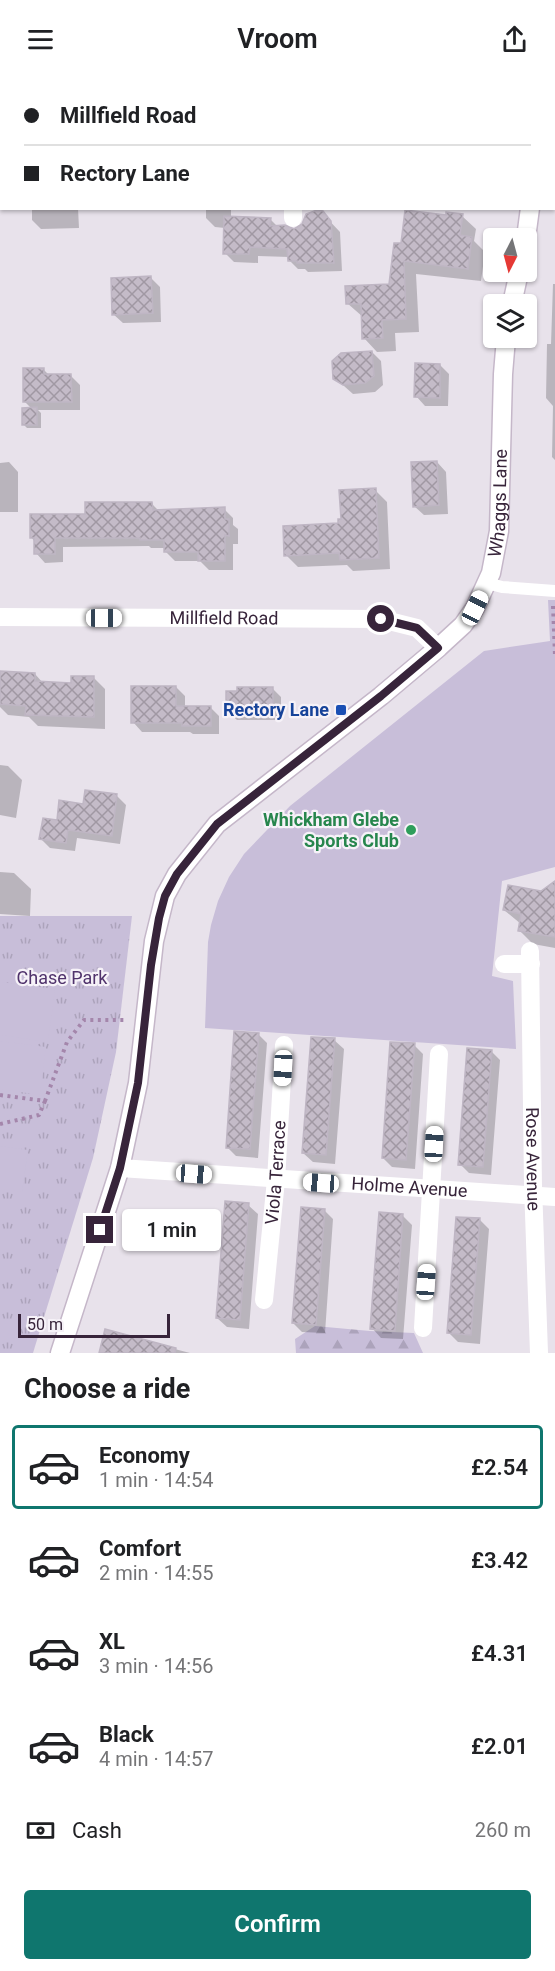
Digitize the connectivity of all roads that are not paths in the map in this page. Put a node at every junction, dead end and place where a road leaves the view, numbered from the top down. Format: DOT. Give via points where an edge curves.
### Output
graph roads {
  1 [pos="530,210"];
  2 [pos="527,228"];
  3 [pos="505,348"];
  4 [pos="487,583"];
  5 [pos="554,591"];
  6 [pos="0,617"];
  7 [pos="438,648"];
  8 [pos="504,964"];
  9 [pos="284,1045"];
  10 [pos="439,1054"];
  11 [pos="120,1168"];
  12 [pos="276,1180"];
  13 [pos="432,1190"];
  14 [pos="535,1197"];
  15 [pos="555,1197"];
  16 [pos="264,1300"];
  17 [pos="423,1328"];
  18 [pos="60,1353"];
  19 [pos="539,1353"];
  1 -- 2 [label="street"];
  3 -- 4 [label="street, Whaggs Lane" via="499,531"];
  4 -- 5 [label="lane"];
  4 -- 7 [label="street, Whaggs Lane" via="475,608"];
  6 -- 7 [label="street, Millfield Road" via="381,619 417,628"];
  7 -- 11 [label="street" via="217,824 177,874 165,896 154,941 138,1083"];
  8 -- 14 [label="street, Rose Avenue" via="531,958"];
  9 -- 12 [label="street, Viola Terrace"];
  10 -- 13 [label="street"];
  11 -- 12 [label="street, Holme Avenue"];
  11 -- 18 [label="street"];
  12 -- 13 [label="street, Holme Avenue"];
  12 -- 16 [label="street, Viola Terrace"];
  13 -- 14 [label="street, Holme Avenue"];
  13 -- 17 [label="street"];
  14 -- 15 [label="street, Holme Avenue"];
  14 -- 19 [label="street, Rose Avenue"];
}
